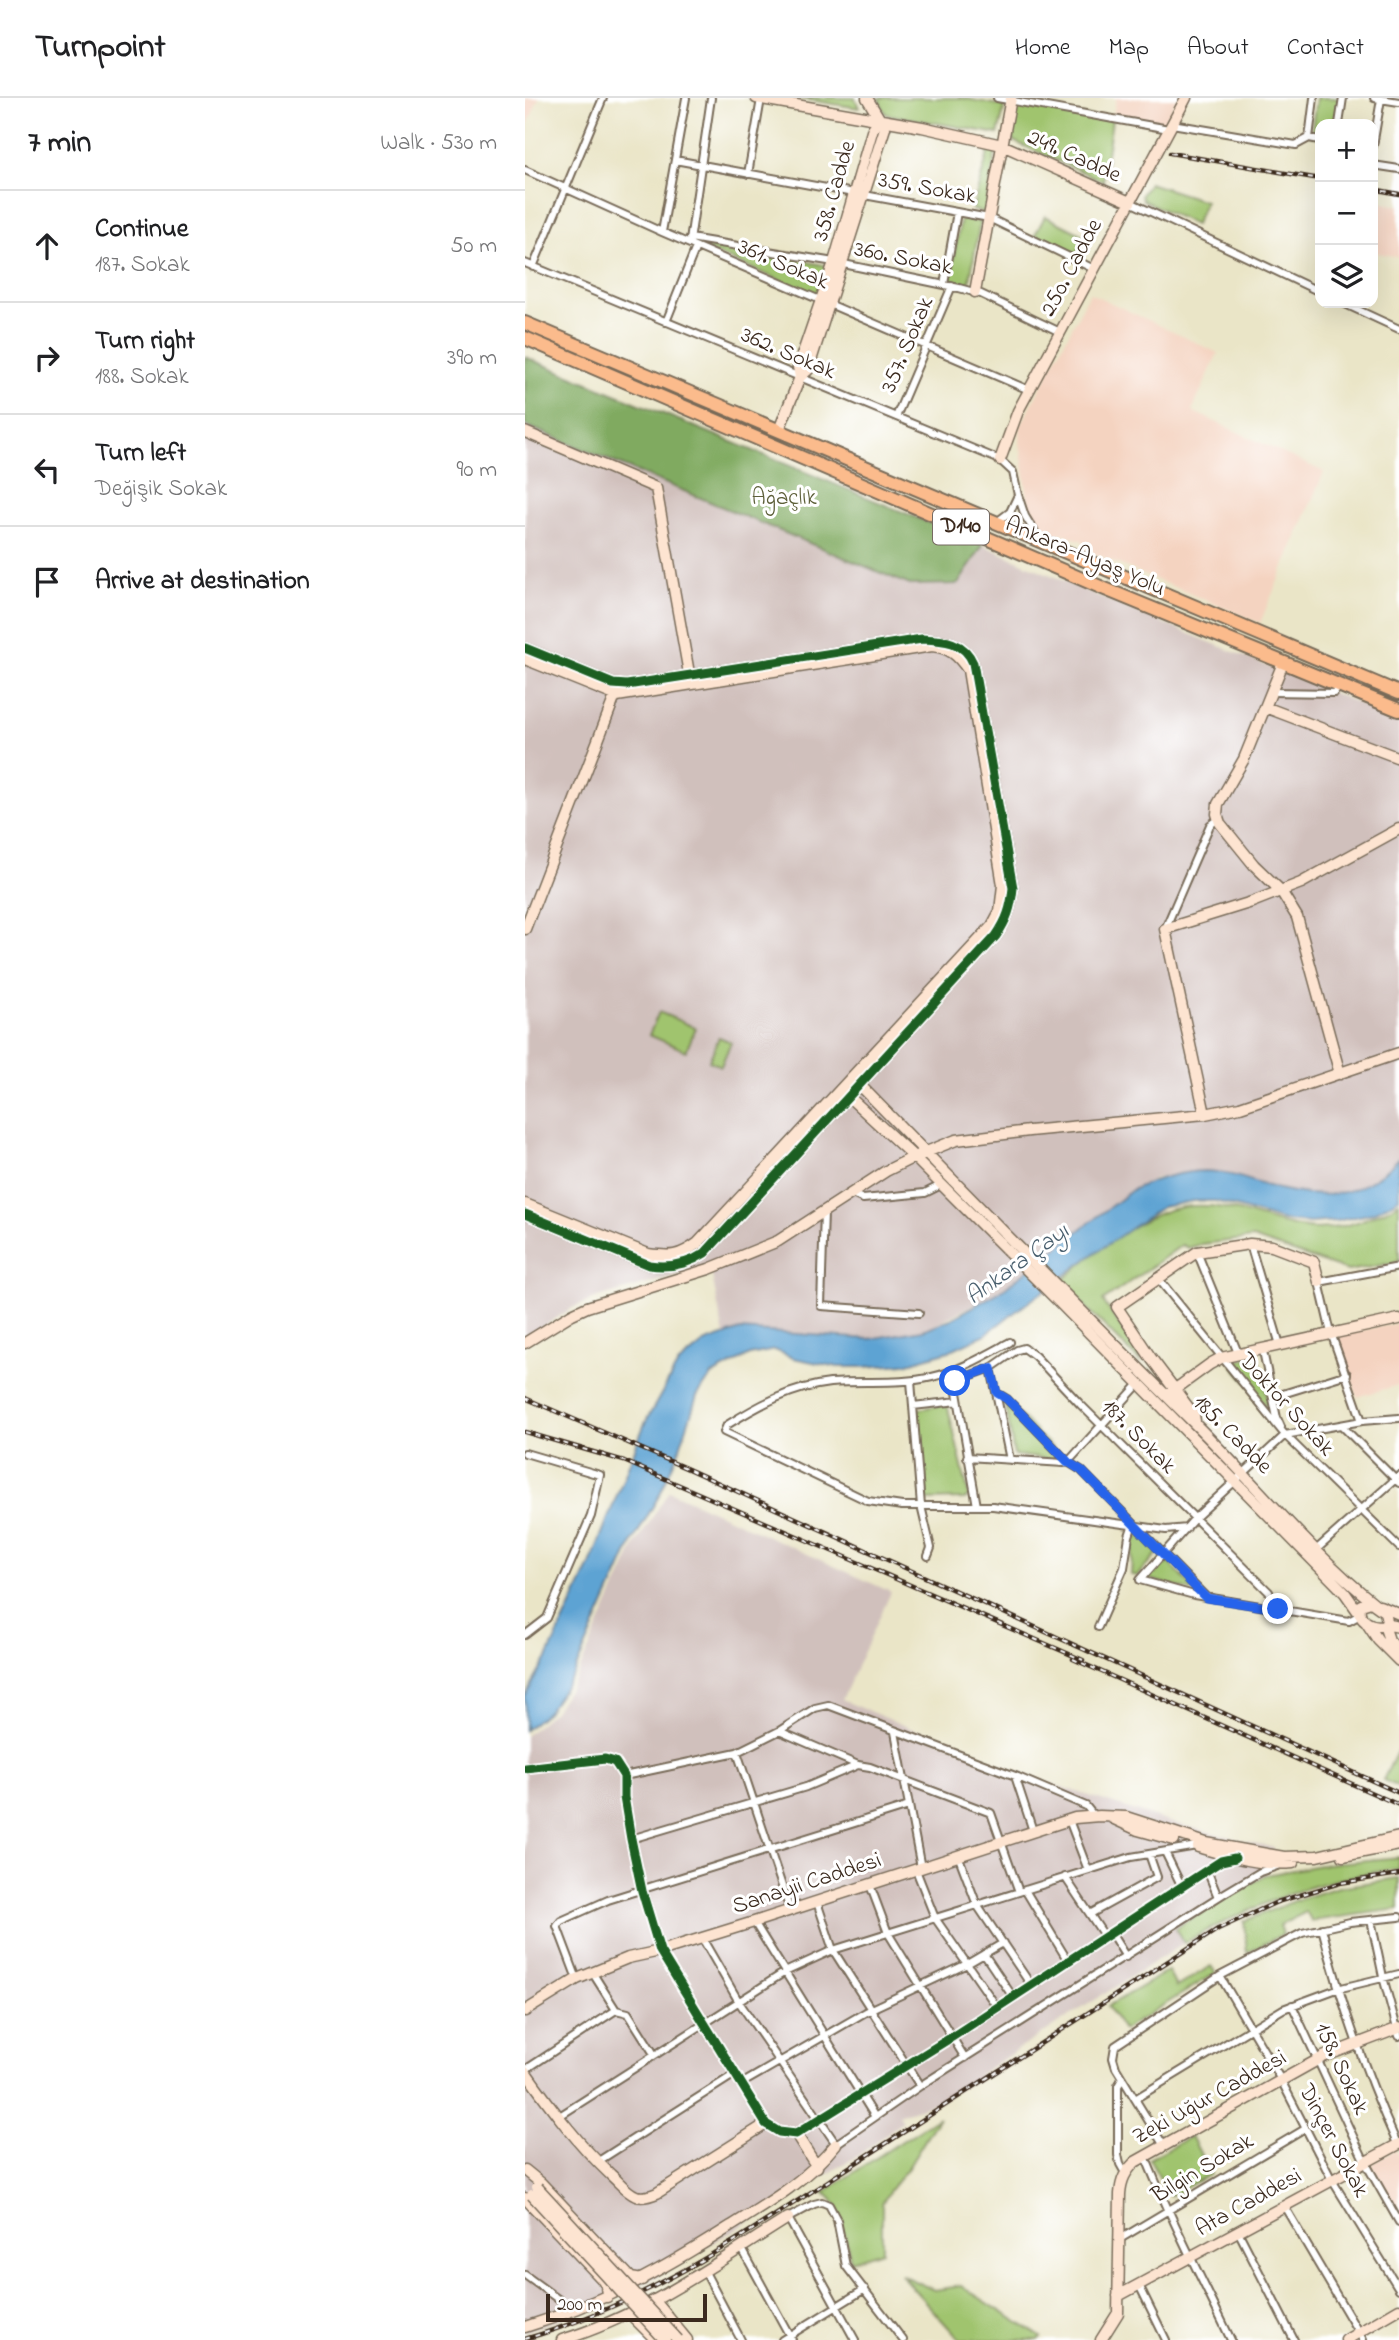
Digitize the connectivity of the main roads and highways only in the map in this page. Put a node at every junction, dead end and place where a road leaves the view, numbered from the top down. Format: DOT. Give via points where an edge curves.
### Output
graph roads {
  1 [pos="525,323"];
  2 [pos="525,338"];
  3 [pos="1399,693"];
  4 [pos="1399,710"];
  1 -- 3 [label="highway, Ankara-Ayaş Yolu / D140"];
  2 -- 4 [label="highway, Ankara-Ayaş Yolu / D140" via="1105,589"];
}
